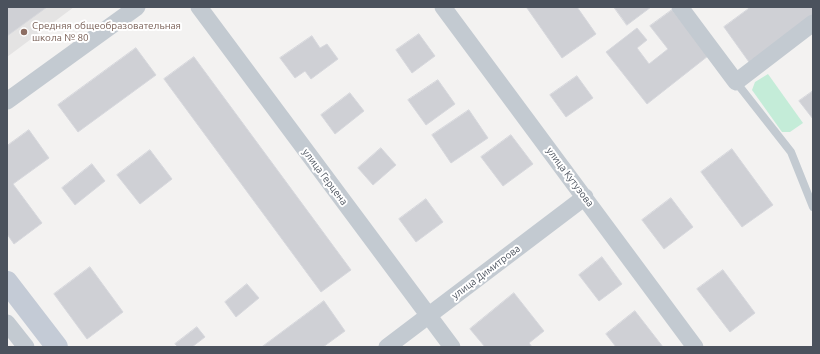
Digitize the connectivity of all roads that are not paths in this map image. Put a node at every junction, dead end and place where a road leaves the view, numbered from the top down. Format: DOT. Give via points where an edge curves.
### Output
graph roads {
  1 [pos="137,7"];
  2 [pos="199,7"];
  3 [pos="443,7"];
  4 [pos="680,7"];
  5 [pos="813,23"];
  6 [pos="736,82"];
  7 [pos="7,101"];
  8 [pos="585,197"];
  9 [pos="813,207"];
  10 [pos="7,282"];
  11 [pos="428,316"];
  12 [pos="7,323"];
  13 [pos="26,347"];
  14 [pos="57,347"];
  15 [pos="388,347"];
  16 [pos="452,347"];
  17 [pos="695,347"];
  1 -- 7 [label="street"];
  2 -- 11 [label="street, улица Герцена"];
  3 -- 8 [label="street, улица Кутузова"];
  4 -- 6 [label="street"];
  5 -- 6 [label="street"];
  6 -- 9 [label="lane" via="791,152"];
  8 -- 11 [label="street, улица Димитрова"];
  8 -- 17 [label="street, улица Кутузова"];
  10 -- 14 [label="main road"];
  11 -- 15 [label="street, улица Димитрова"];
  11 -- 16 [label="street, улица Герцена"];
  12 -- 13 [label="street"];
}
